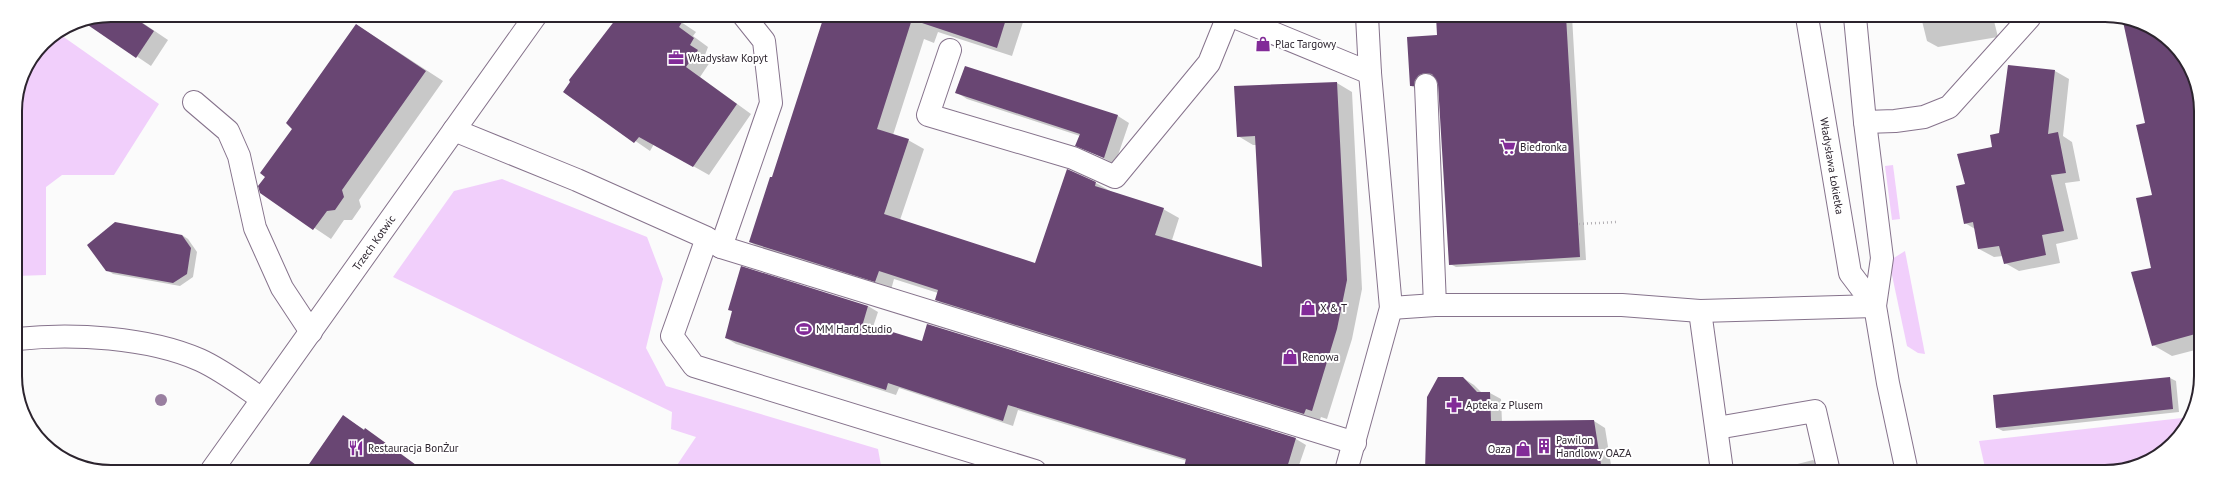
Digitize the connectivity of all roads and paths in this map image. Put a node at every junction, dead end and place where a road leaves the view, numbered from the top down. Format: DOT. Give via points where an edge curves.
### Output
graph roads {
  1 [pos="531,22"];
  2 [pos="749,22"];
  3 [pos="1226,22"];
  4 [pos="1247,22"];
  5 [pos="1366,22"];
  6 [pos="1808,22"];
  7 [pos="1855,22"];
  8 [pos="2026,22"];
  9 [pos="950,50"];
  10 [pos="1370,73"];
  11 [pos="1426,85"];
  12 [pos="194,102"];
  13 [pos="1865,122"];
  14 [pos="454,130"];
  15 [pos="1617,222"];
  16 [pos="1579,224"];
  17 [pos="714,243"];
  18 [pos="1435,305"];
  19 [pos="1876,306"];
  20 [pos="1391,308"];
  21 [pos="1700,311"];
  22 [pos="311,332"];
  23 [pos="22,339"];
  24 [pos="262,399"];
  25 [pos="1717,428"];
  26 [pos="1356,442"];
  27 [pos="216,465"];
  28 [pos="1016,465"];
  29 [pos="1348,465"];
  30 [pos="1721,465"];
  31 [pos="1827,465"];
  32 [pos="1906,465"];
  1 -- 14 [label="street, Trzech Kotwic"];
  2 -- 17 [label="street" via="764,41 771,103"];
  3 -- 9 [label="street" via="1209,63 1115,176 1073,158 928,115"];
  4 -- 10 [label="street"];
  5 -- 10 [label="street"];
  6 -- 19 [label="street, Władysława Łokietka" via="1850,273"];
  7 -- 13 [label="street, Władysława Łokietka"];
  8 -- 13 [label="street" via="1949,107 1924,117 1895,122"];
  10 -- 20 [label="street"];
  11 -- 18 [label="street"];
  12 -- 22 [label="street" via="228,131 239,156 255,228 282,288"];
  13 -- 19 [label="street, Władysława Łokietka" via="1882,258"];
  14 -- 17 [label="street" via="577,180"];
  14 -- 22 [label="street, Trzech Kotwic"];
  15 -- 16 [label="path"];
  17 -- 26 [label="street"];
  17 -- 28 [label="street" via="672,336 694,366"];
  18 -- 20 [label="street"];
  18 -- 21 [label="street" via="1622,305"];
  19 -- 21 [label="street"];
  19 -- 32 [label="street, Władysława Łokietka" via="1888,383"];
  20 -- 26 [label="street"];
  21 -- 25 [label="street"];
  22 -- 24 [label="street, Trzech Kotwic"];
  23 -- 24 [label="street" via="101,339 153,346 200,360"];
  24 -- 27 [label="street, Trzech Kotwic"];
  25 -- 30 [label="street"];
  25 -- 31 [label="street" via="1815,411"];
  26 -- 29 [label="street"];
}
